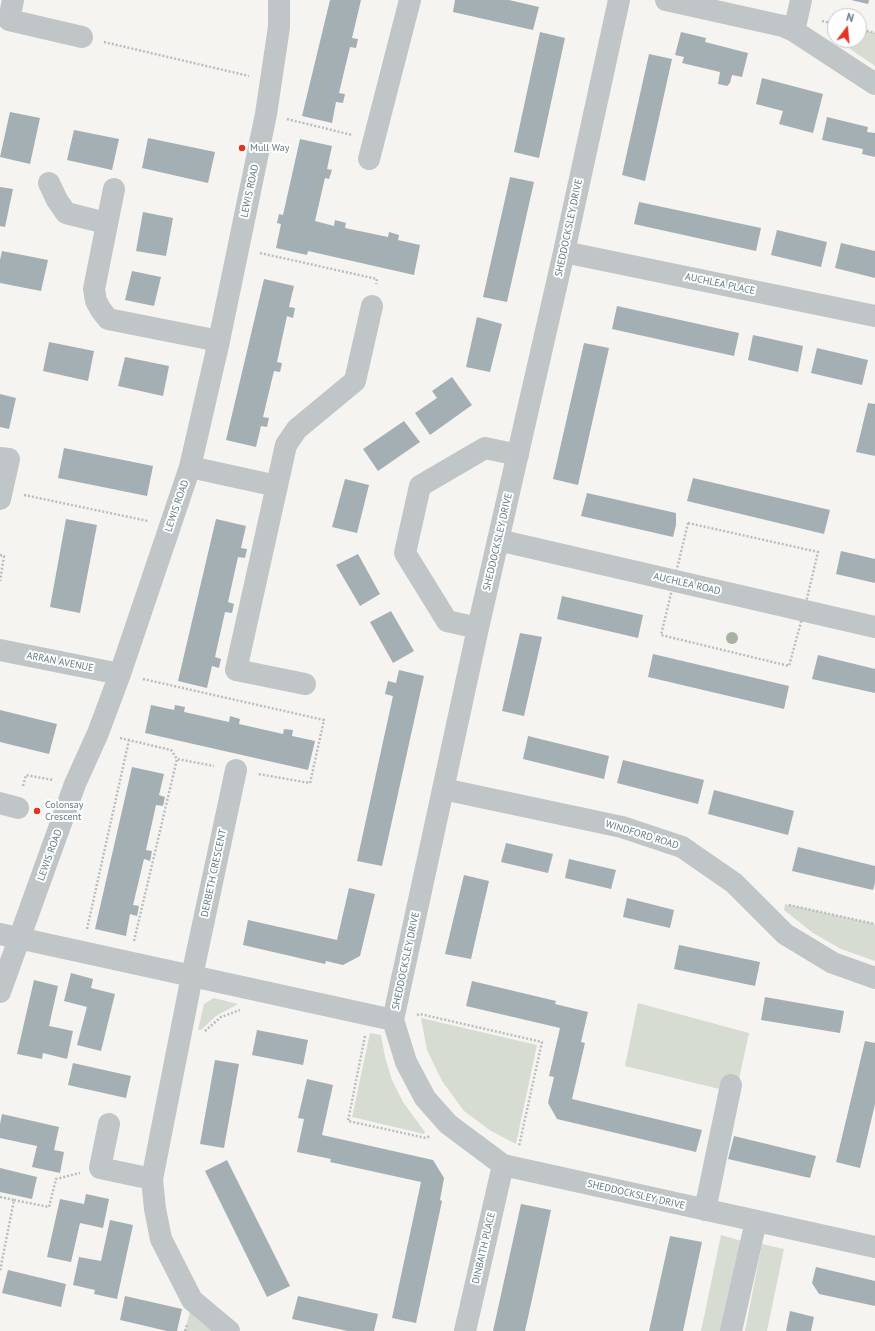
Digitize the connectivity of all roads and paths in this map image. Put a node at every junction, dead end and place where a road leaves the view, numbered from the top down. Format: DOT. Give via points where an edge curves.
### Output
graph roads {
  1 [pos="13,0"];
  2 [pos="280,0"];
  3 [pos="410,0"];
  4 [pos="619,0"];
  5 [pos="666,0"];
  6 [pos="801,0"];
  7 [pos="794,31"];
  8 [pos="82,37"];
  9 [pos="271,81"];
  10 [pos="875,84"];
  11 [pos="266,114"];
  12 [pos="372,150"];
  13 [pos="48,183"];
  14 [pos="114,189"];
  15 [pos="106,222"];
  16 [pos="238,248"];
  17 [pos="564,252"];
  18 [pos="372,306"];
  19 [pos="875,316"];
  20 [pos="219,341"];
  21 [pos="518,455"];
  22 [pos="0,458"];
  23 [pos="190,467"];
  24 [pos="277,486"];
  25 [pos="1,494"];
  26 [pos="170,525"];
  27 [pos="498,540"];
  28 [pos="0,555"];
  29 [pos="0,581"];
  30 [pos="875,627"];
  31 [pos="478,628"];
  32 [pos="0,650"];
  33 [pos="120,674"];
  34 [pos="305,684"];
  35 [pos="98,733"];
  36 [pos="129,740"];
  37 [pos="177,758"];
  38 [pos="236,770"];
  39 [pos="75,784"];
  40 [pos="442,789"];
  41 [pos="9,806"];
  42 [pos="785,904"];
  43 [pos="875,924"];
  44 [pos="10,936"];
  45 [pos="82,952"];
  46 [pos="129,963"];
  47 [pos="192,976"];
  48 [pos="875,978"];
  49 [pos="0,992"];
  50 [pos="242,1010"];
  51 [pos="393,1020"];
  52 [pos="202,1034"];
  53 [pos="731,1085"];
  54 [pos="110,1124"];
  55 [pos="448,1124"];
  56 [pos="503,1164"];
  57 [pos="100,1168"];
  58 [pos="152,1179"];
  59 [pos="0,1197"];
  60 [pos="14,1200"];
  61 [pos="705,1210"];
  62 [pos="756,1221"];
  63 [pos="875,1247"];
  64 [pos="0,1271"];
  65 [pos="230,1331"];
  66 [pos="465,1331"];
  67 [pos="731,1331"];
  1 -- 8 [label="street" via="9,20"];
  2 -- 9 [label="street, LEWIS ROAD" via="280,27"];
  3 -- 12 [label="street"];
  4 -- 17 [label="street, SHEDDOCKSLEY DRIVE"];
  5 -- 7 [label="street" via="783,26"];
  6 -- 7 [label="street"];
  7 -- 10 [label="street"];
  8 -- 9 [label="path"];
  9 -- 11 [label="street, LEWIS ROAD"];
  11 -- 12 [label="path"];
  11 -- 16 [label="street, LEWIS ROAD"];
  13 -- 15 [label="street" via="66,213"];
  14 -- 15 [label="street"];
  15 -- 20 [label="street" via="94,289 96,300 108,319"];
  16 -- 18 [label="path" via="377,279"];
  16 -- 20 [label="street, LEWIS ROAD"];
  17 -- 19 [label="street, AUCHLEA PLACE"];
  17 -- 21 [label="street, SHEDDOCKSLEY DRIVE"];
  18 -- 24 [label="street" via="355,381 297,428 286,445"];
  20 -- 23 [label="street, LEWIS ROAD"];
  21 -- 27 [label="street, SHEDDOCKSLEY DRIVE"];
  21 -- 31 [label="street" via="485,448 420,486 405,553 447,621"];
  22 -- 25 [label="street" via="8,459"];
  23 -- 24 [label="street"];
  23 -- 26 [label="street, LEWIS ROAD"];
  24 -- 34 [label="street" via="236,670"];
  25 -- 26 [label="path"];
  26 -- 33 [label="street, LEWIS ROAD"];
  27 -- 30 [label="street, AUCHLEA ROAD"];
  27 -- 31 [label="street, SHEDDOCKSLEY DRIVE"];
  28 -- 29 [label="path" via="4,556"];
  31 -- 40 [label="street, SHEDDOCKSLEY DRIVE"];
  32 -- 33 [label="street, ARRAN AVENUE"];
  33 -- 35 [label="street, LEWIS ROAD"];
  33 -- 38 [label="path" via="324,720 310,783"];
  35 -- 36 [label="path"];
  35 -- 39 [label="street, LEWIS ROAD"];
  36 -- 37 [label="path" via="171,750"];
  36 -- 45 [label="path"];
  37 -- 38 [label="path"];
  37 -- 46 [label="path"];
  38 -- 47 [label="street, DERBETH CRESCENT"];
  39 -- 41 [label="path" via="26,775"];
  39 -- 44 [label="street, LEWIS ROAD"];
  40 -- 48 [label="street, WINDFORD ROAD" via="622,827 682,847 734,883 785,934 832,963"];
  40 -- 51 [label="street, SHEDDOCKSLEY DRIVE"];
  42 -- 43 [label="path"];
  44 -- 45 [label="street"];
  44 -- 49 [label="street, LEWIS ROAD"];
  45 -- 46 [label="street"];
  46 -- 47 [label="street"];
  47 -- 51 [label="street"];
  47 -- 58 [label="street, DERBETH CRESCENT"];
  50 -- 52 [label="path" via="221,1017"];
  51 -- 55 [label="street, SHEDDOCKSLEY DRIVE" via="406,1062 425,1098"];
  51 -- 55 [label="path" via="366,1030 348,1121 426,1138"];
  51 -- 56 [label="path" via="420,1014 542,1042 520,1145"];
  53 -- 61 [label="street"];
  54 -- 57 [label="street"];
  55 -- 56 [label="street, SHEDDOCKSLEY DRIVE"];
  56 -- 61 [label="street, SHEDDOCKSLEY DRIVE"];
  56 -- 66 [label="street, DINBAITH PLACE"];
  57 -- 58 [label="street"];
  57 -- 60 [label="path" via="56,1179 49,1207"];
  58 -- 65 [label="street, DERBETH CRESCENT" via="161,1240 192,1300"];
  59 -- 60 [label="path"];
  60 -- 64 [label="path"];
  61 -- 62 [label="street, SHEDDOCKSLEY DRIVE"];
  62 -- 63 [label="street, SHEDDOCKSLEY DRIVE"];
  62 -- 67 [label="street"];
}
